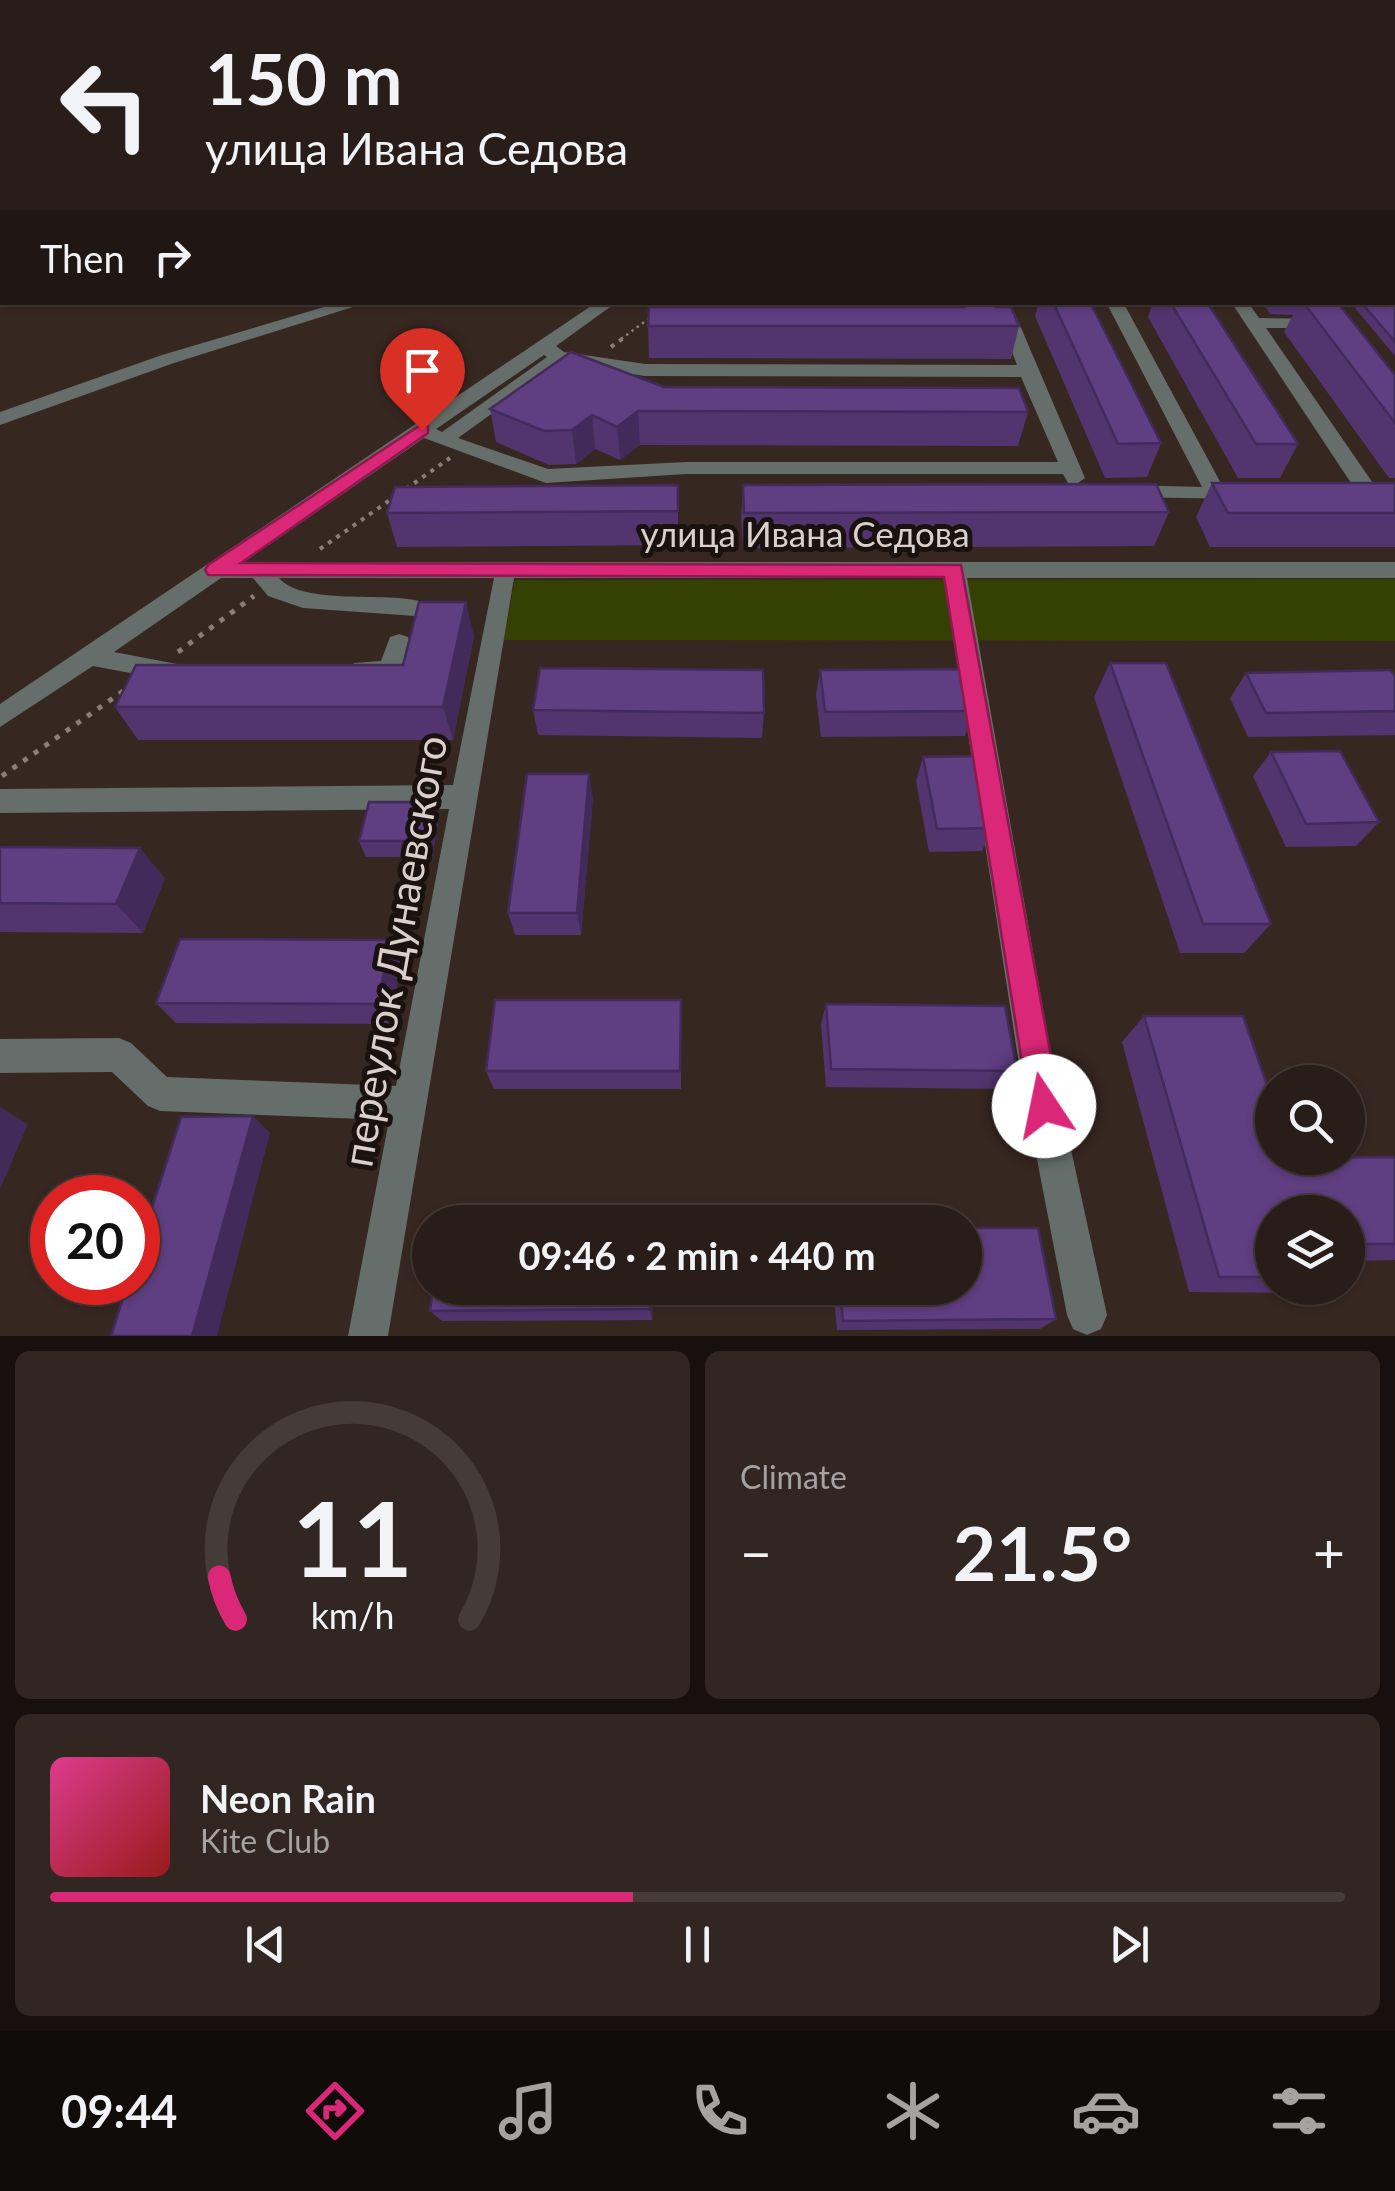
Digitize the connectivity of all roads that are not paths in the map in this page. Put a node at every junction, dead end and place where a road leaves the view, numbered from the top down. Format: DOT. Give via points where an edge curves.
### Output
graph roads {
  1 [pos="351,305"];
  2 [pos="605,305"];
  3 [pos="1002,305"];
  4 [pos="1116,305"];
  5 [pos="1242,305"];
  6 [pos="1254,323"];
  7 [pos="1333,324"];
  8 [pos="552,352"];
  9 [pos="1028,371"];
  10 [pos="0,418"];
  11 [pos="432,435"];
  12 [pos="1070,468"];
  13 [pos="1216,493"];
  14 [pos="1254,494"];
  15 [pos="1395,496"];
  16 [pos="216,570"];
  17 [pos="954,570"];
  18 [pos="1395,570"];
  19 [pos="273,574"];
  20 [pos="504,581"];
  21 [pos="414,608"];
  22 [pos="400,644"];
  23 [pos="89,656"];
  24 [pos="333,670"];
  25 [pos="199,671"];
  26 [pos="0,717"];
  27 [pos="466,797"];
  28 [pos="0,801"];
  29 [pos="0,1056"];
  30 [pos="410,1104"];
  31 [pos="1087,1315"];
  32 [pos="368,1336"];
  1 -- 10 [label="street"];
  2 -- 8 [label="street"];
  3 -- 9 [label="street"];
  4 -- 13 [label="street"];
  5 -- 6 [label="street"];
  6 -- 7 [label="street"];
  6 -- 15 [label="street" via="1362,496"];
  8 -- 9 [label="street" via="645,370"];
  8 -- 11 [label="street"];
  9 -- 12 [label="street"];
  11 -- 12 [label="street" via="546,476 686,468"];
  11 -- 16 [label="street"];
  12 -- 13 [label="street" via="1080,491"];
  13 -- 14 [label="street"];
  16 -- 19 [label="street, улица Ивана Седова"];
  16 -- 23 [label="street"];
  17 -- 18 [label="street, улица Ивана Седова"];
  17 -- 19 [label="street, улица Ивана Седова"];
  17 -- 31 [label="street" via="1037,1070"];
  19 -- 21 [label="street" via="276,590 303,600"];
  20 -- 27 [label="street, переулок Дунаевского"];
  22 -- 24 [label="street" via="390,670"];
  23 -- 25 [label="street" via="154,670"];
  23 -- 26 [label="street"];
  27 -- 28 [label="street"];
  27 -- 30 [label="street, переулок Дунаевского"];
  29 -- 30 [label="street" via="119,1054 160,1094"];
  30 -- 32 [label="street, переулок Дунаевского"];
}
